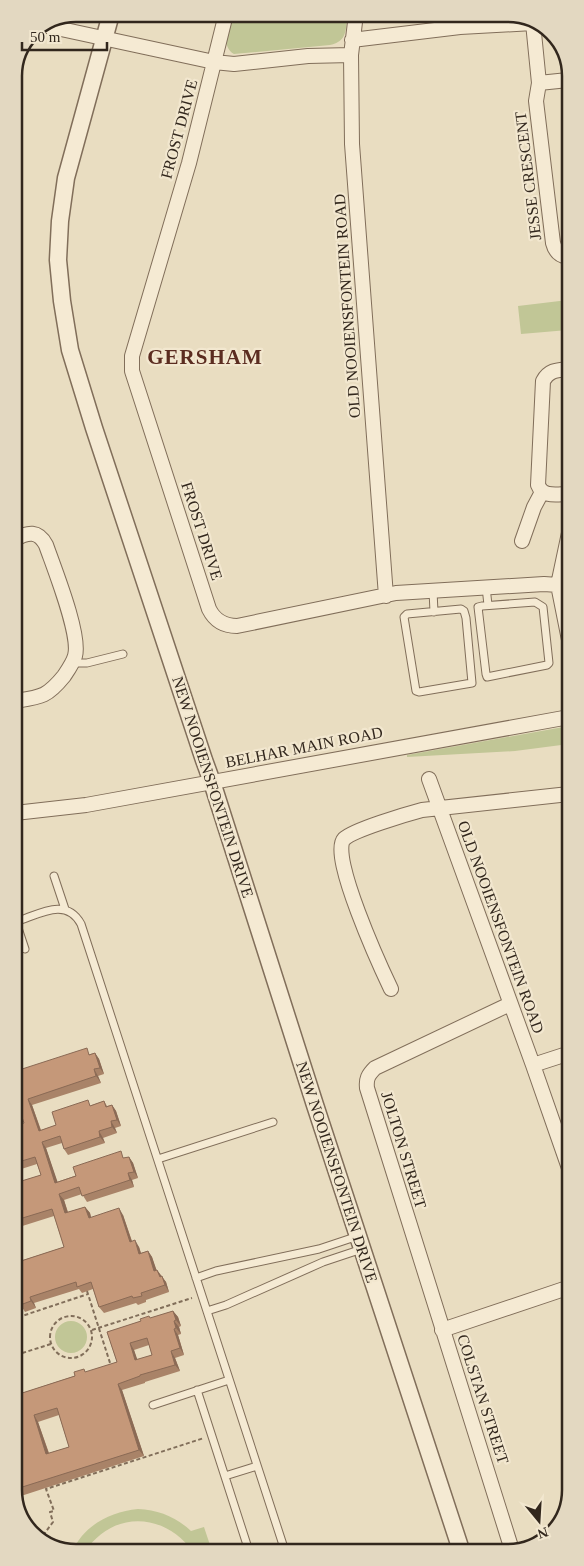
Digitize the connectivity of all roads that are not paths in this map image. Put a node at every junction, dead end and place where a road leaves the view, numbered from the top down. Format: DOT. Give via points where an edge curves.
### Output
graph roads {
  1 [pos="109,22"];
  2 [pos="224,22"];
  3 [pos="355,23"];
  4 [pos="460,23"];
  5 [pos="54,27"];
  6 [pos="533,29"];
  7 [pos="104,37"];
  8 [pos="352,40"];
  9 [pos="351,55"];
  10 [pos="214,62"];
  11 [pos="562,81"];
  12 [pos="539,83"];
  13 [pos="562,256"];
  14 [pos="562,370"];
  15 [pos="542,492"];
  16 [pos="562,494"];
  17 [pos="23,535"];
  18 [pos="522,541"];
  19 [pos="562,565"];
  20 [pos="558,584"];
  21 [pos="486,588"];
  22 [pos="433,591"];
  23 [pos="386,596"];
  24 [pos="562,604"];
  25 [pos="488,605"];
  26 [pos="434,612"];
  27 [pos="123,654"];
  28 [pos="72,663"];
  29 [pos="23,700"];
  30 [pos="562,718"];
  31 [pos="429,779"];
  32 [pos="212,782"];
  33 [pos="562,795"];
  34 [pos="439,808"];
  35 [pos="22,812"];
  36 [pos="54,876"];
  37 [pos="65,909"];
  38 [pos="22,920"];
  39 [pos="22,939"];
  40 [pos="26,949"];
  41 [pos="391,989"];
  42 [pos="510,1004"];
  43 [pos="562,1055"];
  44 [pos="533,1064"];
  45 [pos="273,1122"];
  46 [pos="562,1148"];
  47 [pos="158,1159"];
  48 [pos="360,1243"];
  49 [pos="196,1278"];
  50 [pos="562,1290"];
  51 [pos="207,1311"];
  52 [pos="442,1330"];
  53 [pos="230,1380"];
  54 [pos="197,1390"];
  55 [pos="152,1405"];
  56 [pos="257,1466"];
  57 [pos="224,1476"];
  58 [pos="246,1543"];
  59 [pos="283,1543"];
  60 [pos="459,1543"];
  61 [pos="510,1543"];
  1 -- 7 [label="street, NEW NOOIENSFONTEIN DRIVE"];
  2 -- 10 [label="street, FROST DRIVE"];
  3 -- 8 [label="street, OLD NOOIENSFONTEIN ROAD"];
  4 -- 8 [label="street"];
  5 -- 7 [label="street"];
  6 -- 12 [label="street, JESSE CRESCENT"];
  7 -- 10 [label="street"];
  7 -- 32 [label="street, NEW NOOIENSFONTEIN DRIVE" via="66,178 58,260 62,301 70,350 94,428"];
  8 -- 9 [label="street, OLD NOOIENSFONTEIN ROAD"];
  9 -- 10 [label="street" via="234,64"];
  9 -- 23 [label="street, OLD NOOIENSFONTEIN ROAD" via="352,144"];
  10 -- 23 [label="street, FROST DRIVE" via="189,163 132,356 132,370 206,601 216,620 237,626"];
  11 -- 12 [label="street"];
  12 -- 13 [label="street, JESSE CRESCENT" via="536,101 553,243"];
  14 -- 15 [label="street" via="549,372 542,384 538,485"];
  15 -- 16 [label="street"];
  15 -- 18 [label="street"];
  17 -- 28 [label="street" via="32,534 46,545 74,633 76,655"];
  19 -- 20 [label="street"];
  20 -- 21 [label="street, FROST DRIVE"];
  20 -- 24 [label="street"];
  21 -- 22 [label="street, FROST DRIVE"];
  21 -- 25 [label="lane"];
  22 -- 23 [label="street, FROST DRIVE"];
  22 -- 26 [label="lane"];
  25 -- 25 [label="lane" via="478,610 488,677 548,664 541,605 535,602"];
  26 -- 26 [label="lane" via="404,617 415,689 419,692 473,682 464,611"];
  27 -- 28 [label="lane" via="87,663"];
  28 -- 29 [label="street" via="52,690"];
  30 -- 32 [label="street, BELHAR MAIN ROAD"];
  31 -- 34 [label="street, OLD NOOIENSFONTEIN ROAD"];
  32 -- 35 [label="street, BELHAR MAIN ROAD" via="86,805"];
  32 -- 48 [label="street, NEW NOOIENSFONTEIN DRIVE"];
  33 -- 34 [label="street"];
  34 -- 41 [label="street" via="400,816 353,833 340,844 342,863 362,926"];
  34 -- 42 [label="street, OLD NOOIENSFONTEIN ROAD"];
  36 -- 37 [label="lane"];
  37 -- 38 [label="lane"];
  37 -- 47 [label="lane" via="81,924"];
  39 -- 40 [label="lane"];
  42 -- 44 [label="street, OLD NOOIENSFONTEIN ROAD"];
  42 -- 52 [label="street, JOLTON STREET" via="375,1068 366,1081"];
  43 -- 44 [label="street"];
  44 -- 46 [label="street, OLD NOOIENSFONTEIN ROAD"];
  45 -- 47 [label="lane"];
  47 -- 49 [label="lane"];
  48 -- 49 [label="lane" via="318,1249"];
  48 -- 51 [label="lane"];
  48 -- 60 [label="street, NEW NOOIENSFONTEIN DRIVE"];
  49 -- 51 [label="lane"];
  50 -- 52 [label="street, COLSTAN STREET"];
  51 -- 53 [label="lane"];
  52 -- 61 [label="street, COLSTAN STREET"];
  53 -- 54 [label="lane"];
  53 -- 56 [label="lane"];
  54 -- 55 [label="lane"];
  54 -- 57 [label="lane"];
  56 -- 57 [label="lane"];
  56 -- 59 [label="lane"];
  57 -- 58 [label="lane"];
}
